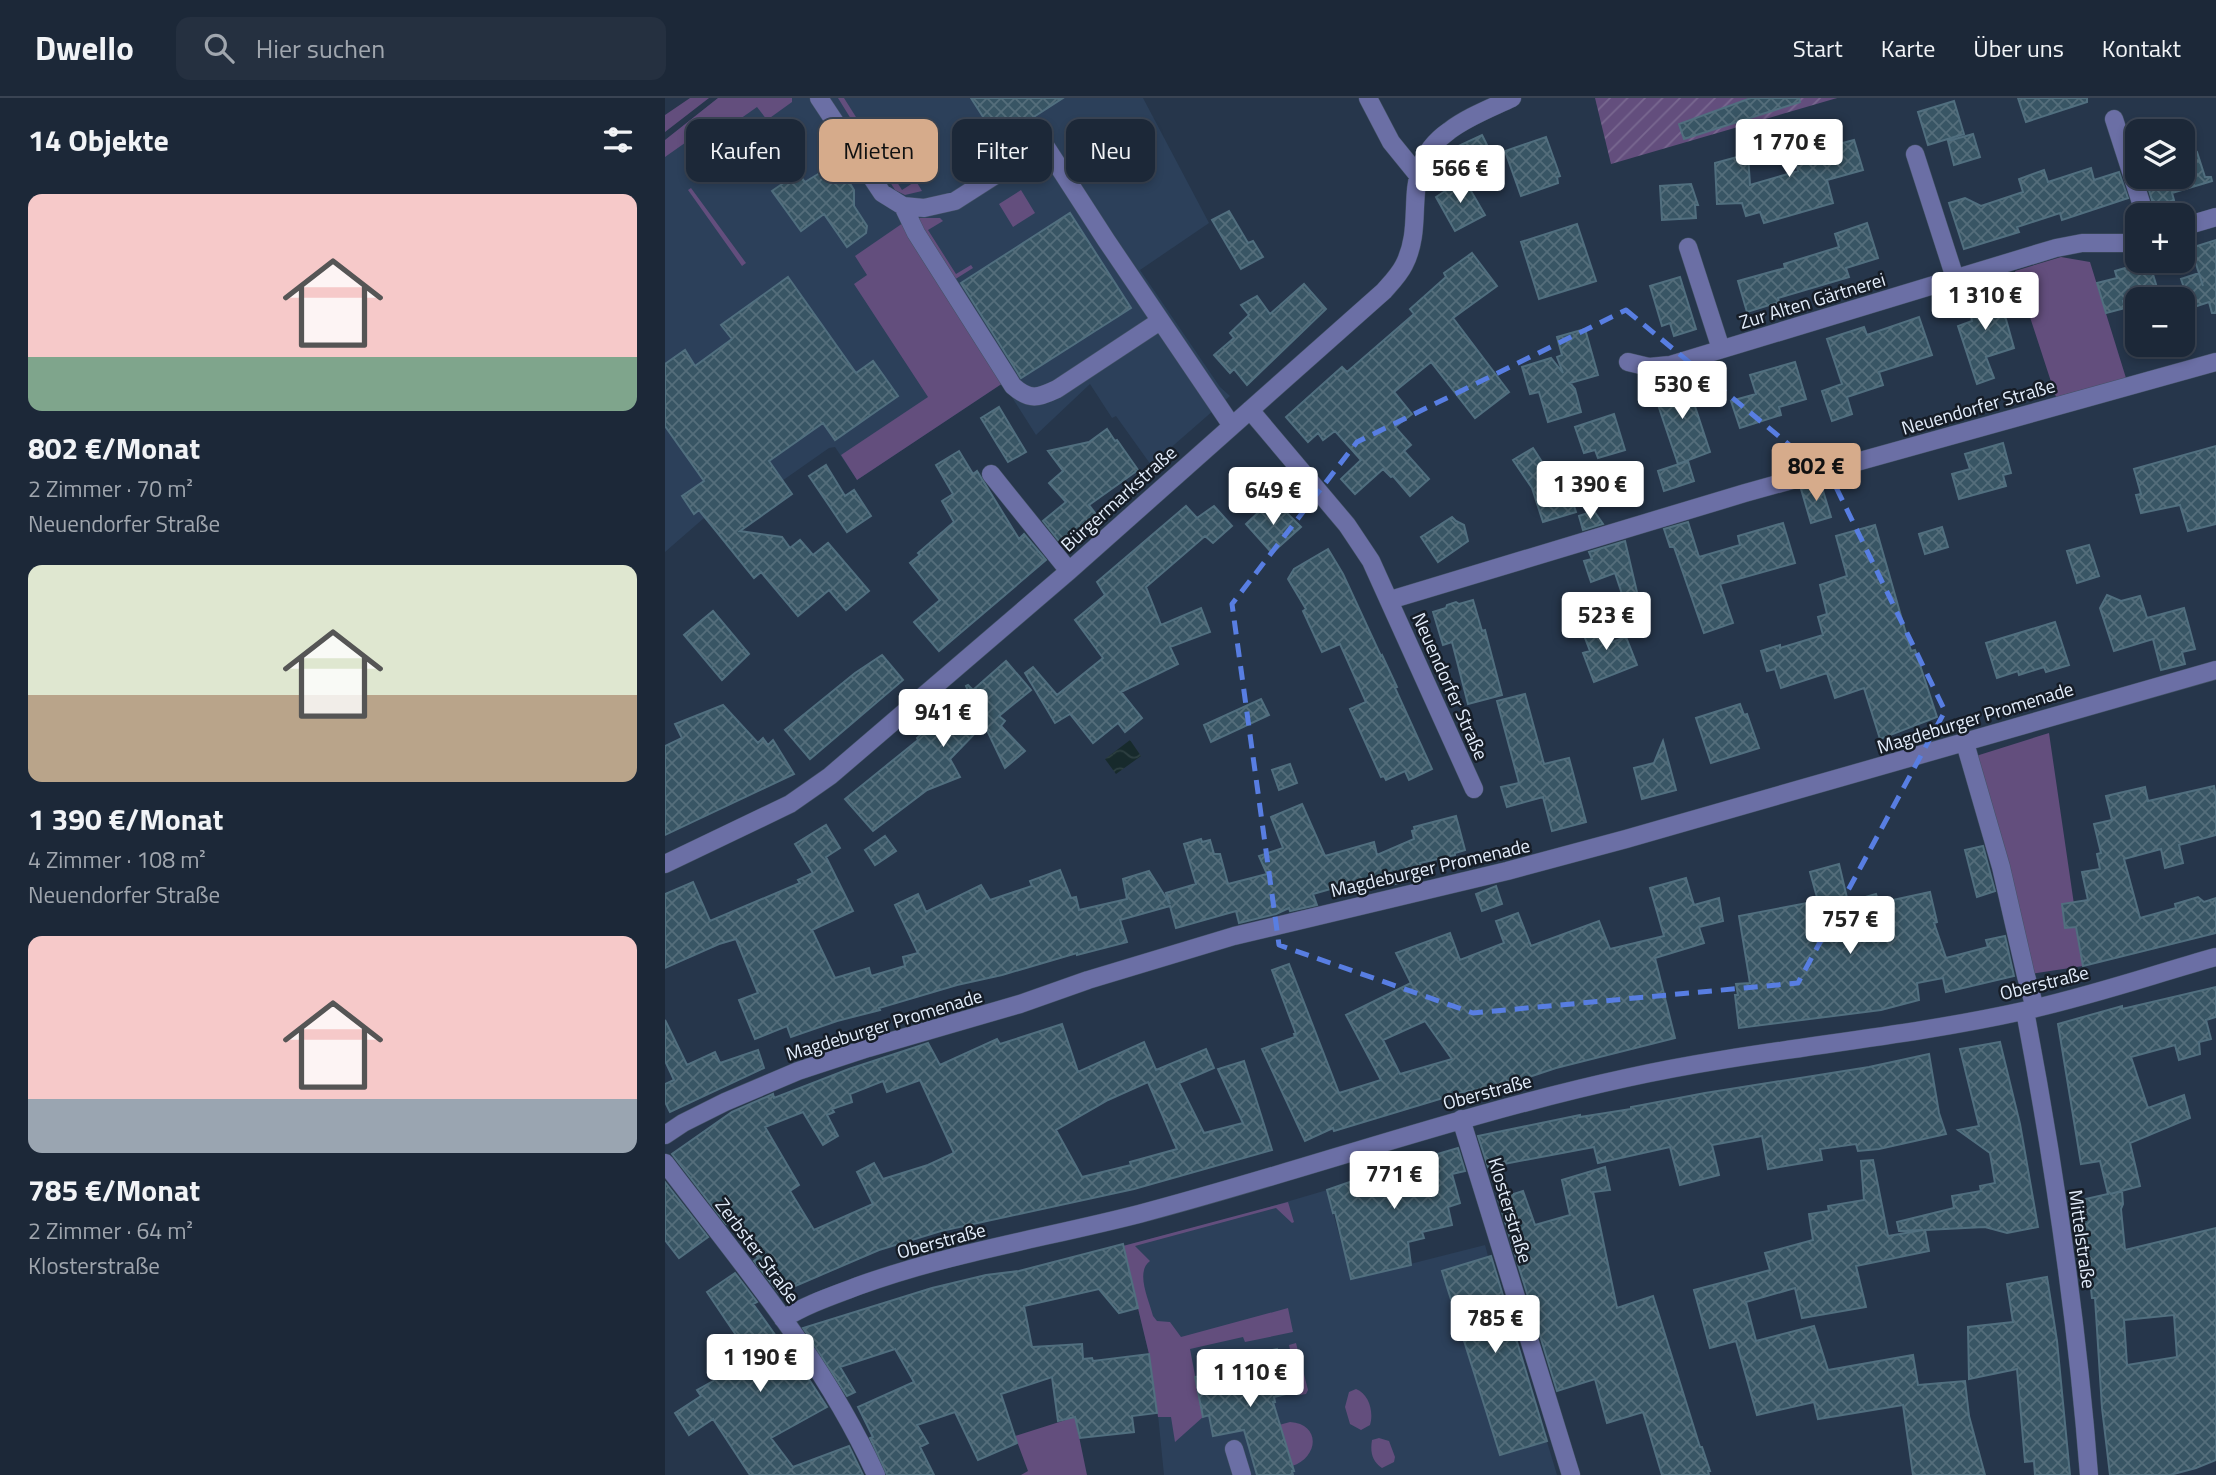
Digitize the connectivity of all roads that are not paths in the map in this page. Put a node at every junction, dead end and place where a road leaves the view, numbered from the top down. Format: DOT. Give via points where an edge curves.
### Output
graph roads {
  1 [pos="819,98"];
  2 [pos="1368,98"];
  3 [pos="1512,98"];
  4 [pos="2114,119"];
  5 [pos="1915,155"];
  6 [pos="1417,174"];
  7 [pos="2141,203"];
  8 [pos="903,206"];
  9 [pos="2216,217"];
  10 [pos="2195,223"];
  11 [pos="2125,243"];
  12 [pos="1688,247"];
  13 [pos="1955,278"];
  14 [pos="1160,321"];
  15 [pos="1721,349"];
  16 [pos="1629,362"];
  17 [pos="2216,362"];
  18 [pos="1251,410"];
  19 [pos="1232,426"];
  20 [pos="991,474"];
  21 [pos="1069,571"];
  22 [pos="1390,600"];
  23 [pos="2216,670"];
  24 [pos="1965,743"];
  25 [pos="1474,789"];
  26 [pos="665,864"];
  27 [pos="2216,957"];
  28 [pos="2030,1009"];
  29 [pos="1461,1119"];
  30 [pos="665,1135"];
  31 [pos="665,1163"];
  32 [pos="783,1319"];
  33 [pos="1234,1449"];
  34 [pos="876,1475"];
  35 [pos="1242,1475"];
  36 [pos="1571,1475"];
  37 [pos="2089,1475"];
  1 -- 8 [label="street" via="882,193"];
  2 -- 6 [label="street" via="1391,142"];
  3 -- 6 [label="street, Bürgermarkstraße" via="1448,131 1429,151"];
  4 -- 7 [label="street"];
  5 -- 13 [label="street"];
  6 -- 18 [label="street, Bürgermarkstraße" via="1414,232 1397,275"];
  8 -- 14 [label="street" via="924,208 955,201 1044,144"];
  8 -- 14 [label="street" via="1022,394 1039,398 1057,389"];
  9 -- 10 [label="street"];
  11 -- 13 [label="street, Zur Alten Gärtnerei" via="2056,248"];
  12 -- 15 [label="street, Zur Alten Gärtnerei"];
  13 -- 15 [label="street, Zur Alten Gärtnerei"];
  14 -- 19 [label="street"];
  15 -- 16 [label="street, Zur Alten Gärtnerei" via="1670,365 1649,367"];
  17 -- 22 [label="street, Neuendorfer Straße" via="1745,493"];
  18 -- 19 [label="street, Bürgermarkstraße"];
  18 -- 22 [label="street, Neuendorfer Straße" via="1347,525"];
  19 -- 21 [label="street, Bürgermarkstraße"];
  20 -- 21 [label="street"];
  21 -- 26 [label="street, Bürgermarkstraße" via="811,791"];
  22 -- 25 [label="street, Neuendorfer Straße"];
  23 -- 24 [label="street, Magdeburger Promenade"];
  24 -- 28 [label="street, Mittelstraße" via="2001,867"];
  24 -- 30 [label="street, Magdeburger Promenade" via="1507,871 1234,936 1088,980 798,1072 725,1102"];
  27 -- 28 [label="street, Oberstraße"];
  28 -- 29 [label="street, Oberstraße" via="1641,1074"];
  28 -- 37 [label="street, Mittelstraße" via="2074,1322"];
  29 -- 32 [label="street, Oberstraße" via="1140,1213 879,1278 809,1304"];
  29 -- 36 [label="street, Klosterstraße"];
  31 -- 32 [label="street, Zerbster Straße"];
  32 -- 34 [label="street, Zerbster Straße" via="817,1367"];
  33 -- 35 [label="street"];
}
